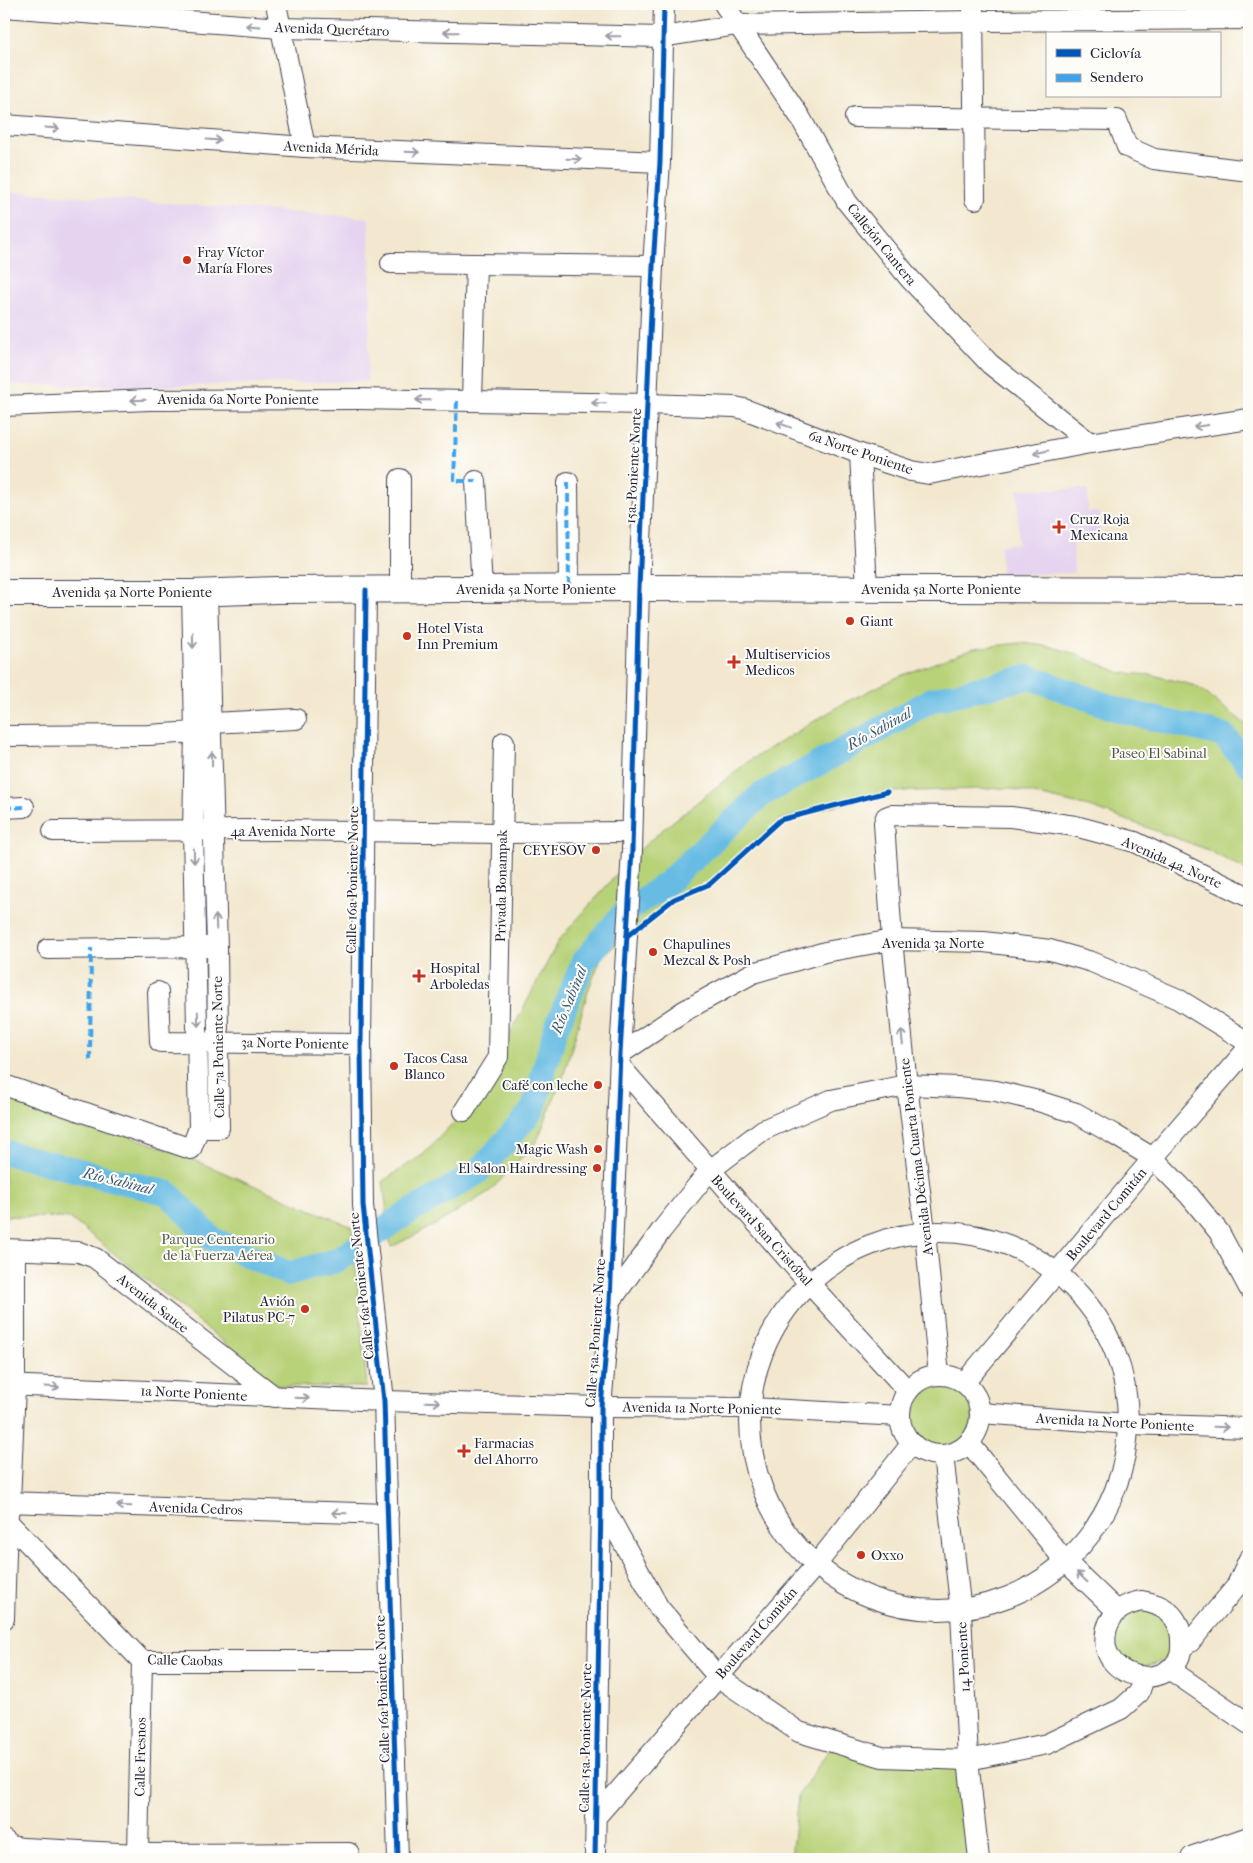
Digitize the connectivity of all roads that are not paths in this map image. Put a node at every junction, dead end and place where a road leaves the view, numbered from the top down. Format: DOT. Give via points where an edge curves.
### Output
graph roads {
  1 [pos="276,4"];
  2 [pos="664,4"];
  3 [pos="724,4"];
  4 [pos="4,7"];
  5 [pos="973,12"];
  6 [pos="1249,19"];
  7 [pos="737,25"];
  8 [pos="281,28"];
  9 [pos="662,38"];
  10 [pos="855,117"];
  11 [pos="973,118"];
  12 [pos="4,125"];
  13 [pos="305,147"];
  14 [pos="660,162"];
  15 [pos="1249,171"];
  16 [pos="975,200"];
  17 [pos="392,263"];
  18 [pos="476,264"];
  19 [pos="653,266"];
  20 [pos="472,400"];
  21 [pos="647,404"];
  22 [pos="4,406"];
  23 [pos="1249,419"];
  24 [pos="1090,443"];
  25 [pos="860,454"];
  26 [pos="400,478"];
  27 [pos="476,481"];
  28 [pos="568,482"];
  29 [pos="639,588"];
  30 [pos="482,589"];
  31 [pos="569,589"];
  32 [pos="867,589"];
  33 [pos="366,590"];
  34 [pos="400,590"];
  35 [pos="1249,590"];
  36 [pos="199,592"];
  37 [pos="4,593"];
  38 [pos="296,719"];
  39 [pos="203,728"];
  40 [pos="4,736"];
  41 [pos="504,742"];
  42 [pos="24,807"];
  43 [pos="4,808"];
  44 [pos="53,831"];
  45 [pos="203,831"];
  46 [pos="364,832"];
  47 [pos="632,832"];
  48 [pos="501,834"];
  49 [pos="1249,897"];
  50 [pos="628,929"];
  51 [pos="892,940"];
  52 [pos="196,947"];
  53 [pos="217,948"];
  54 [pos="48,949"];
  55 [pos="158,992"];
  56 [pos="198,1042"];
  57 [pos="219,1042"];
  58 [pos="1249,1043"];
  59 [pos="361,1044"];
  60 [pos="1249,1047"];
  61 [pos="620,1060"];
  62 [pos="4,1085"];
  63 [pos="907,1085"];
  64 [pos="464,1112"];
  65 [pos="200,1128"];
  66 [pos="1153,1158"];
  67 [pos="709,1171"];
  68 [pos="925,1232"];
  69 [pos="9,1249"];
  70 [pos="1057,1274"];
  71 [pos="807,1281"];
  72 [pos="1249,1288"];
  73 [pos="610,1302"];
  74 [pos="938,1375"];
  75 [pos="964,1383"];
  76 [pos="10,1385"];
  77 [pos="908,1391"];
  78 [pos="275,1397"];
  79 [pos="384,1401"];
  80 [pos="601,1407"];
  81 [pos="751,1408"];
  82 [pos="980,1413"];
  83 [pos="900,1416"];
  84 [pos="1130,1424"];
  85 [pos="1249,1428"];
  86 [pos="912,1443"];
  87 [pos="969,1443"];
  88 [pos="943,1455"];
  89 [pos="601,1503"];
  90 [pos="7,1508"];
  91 [pos="388,1514"];
  92 [pos="1249,1559"];
  93 [pos="1065,1561"];
  94 [pos="816,1566"];
  95 [pos="1117,1611"];
  96 [pos="961,1612"];
  97 [pos="4,1619"];
  98 [pos="1182,1647"];
  99 [pos="142,1661"];
  100 [pos="392,1661"];
  101 [pos="1169,1669"];
  102 [pos="718,1677"];
  103 [pos="1144,1678"];
  104 [pos="1249,1724"];
  105 [pos="968,1760"];
  106 [pos="595,1818"];
  107 [pos="4,1840"];
  108 [pos="1249,1840"];
  109 [pos="349,1853"];
  110 [pos="138,1854"];
  111 [pos="398,1859"];
  112 [pos="595,1859"];
  113 [pos="979,1859"];
  114 [pos="1194,1859"];
  1 -- 8 [label="street"];
  2 -- 9 [label="street, 15a. Poniente Norte"];
  3 -- 7 [label="street, Callejón Cantera"];
  8 -- 4 [label="street, Avenida Querétaro, one-way"];
  5 -- 6 [label="street, Avenida Querétaro"];
  5 -- 7 [label="street, Avenida Querétaro"];
  5 -- 11 [label="street"];
  7 -- 9 [label="street, Avenida Querétaro"];
  7 -- 24 [label="street, Callejón Cantera" via="800,117 847,202 910,279 990,364"];
  9 -- 8 [label="street, Avenida Querétaro, one-way"];
  8 -- 13 [label="street"];
  9 -- 14 [label="street, 15a. Poniente Norte"];
  10 -- 11 [label="street"];
  11 -- 15 [label="street" via="1117,120 1127,147 1154,159"];
  11 -- 16 [label="street"];
  12 -- 13 [label="street, Avenida Mérida, one-way"];
  13 -- 14 [label="street, Avenida Mérida, one-way"];
  14 -- 19 [label="street, 15a. Poniente Norte"];
  17 -- 18 [label="street"];
  18 -- 19 [label="street"];
  18 -- 20 [label="street"];
  19 -- 21 [label="street, 15a. Poniente Norte"];
  21 -- 20 [label="street, 6a Norte Poniente, one-way"];
  20 -- 22 [label="street, Avenida 6a Norte Poniente, one-way" via="149,400"];
  25 -- 21 [label="street, 6a Norte Poniente, one-way" via="744,409"];
  21 -- 29 [label="street, 15a. Poniente Norte"];
  23 -- 24 [label="street, 6a Norte Poniente, one-way"];
  24 -- 25 [label="street, 6a Norte Poniente, one-way" via="929,474"];
  25 -- 32 [label="street"];
  26 -- 34 [label="street"];
  27 -- 30 [label="street"];
  28 -- 31 [label="street"];
  29 -- 31 [label="main road, Avenida 5a Norte Poniente"];
  29 -- 32 [label="main road, Avenida 5a Norte Poniente"];
  29 -- 47 [label="street, 15a. Poniente Norte"];
  30 -- 31 [label="main road, Avenida 5a Norte Poniente"];
  30 -- 34 [label="main road, Avenida 5a Norte Poniente"];
  32 -- 35 [label="main road, Avenida 5a Norte Poniente"];
  33 -- 34 [label="main road, Avenida 5a Norte Poniente"];
  33 -- 36 [label="main road, Avenida 5a Norte Poniente"];
  33 -- 46 [label="street, Calle 16a Poniente Norte"];
  36 -- 37 [label="main road, Avenida 5a Norte Poniente"];
  36 -- 39 [label="street, Calle 7a Poniente Norte"];
  38 -- 39 [label="street"];
  39 -- 40 [label="street" via="148,735"];
  39 -- 45 [label="street, Calle 7a Poniente Norte"];
  41 -- 48 [label="street, Privada Bonampak"];
  42 -- 43 [label="street"];
  44 -- 45 [label="street, 4a Avenida Norte"];
  45 -- 46 [label="street, 4a Avenida Norte"];
  45 -- 52 [label="street, Calle 7a Poniente Norte, one-way"];
  53 -- 45 [label="street, Calle 7a Poniente Norte, one-way"];
  46 -- 48 [label="street, 4a Avenida Norte"];
  46 -- 59 [label="street, Calle 16a Poniente Norte"];
  47 -- 48 [label="street, 4a Avenida Norte"];
  47 -- 50 [label="street, 15a. Poniente Norte"];
  48 -- 64 [label="street, Privada Bonampak" via="498,1057"];
  49 -- 51 [label="street, Avenida 4a. Norte" via="1135,842 1075,826 1011,816 891,815 884,823"];
  50 -- 61 [label="street, Calle 15a. Poniente Norte"];
  51 -- 58 [label="street, Avenida 3a Norte" via="984,942 1050,950 1092,962 1178,999"];
  51 -- 61 [label="street, Avenida 3a Norte" via="825,952 753,973 684,1011"];
  63 -- 51 [label="street, Avenida Décima Cuarta Poniente, one-way"];
  52 -- 53 [label="street"];
  52 -- 54 [label="street"];
  52 -- 56 [label="street, Calle 7a Poniente Norte, one-way"];
  53 -- 57 [label="street, Calle 7a Poniente Norte"];
  55 -- 56 [label="street, 3a Norte Poniente" via="160,1042"];
  56 -- 57 [label="street, 3a Norte Poniente"];
  56 -- 65 [label="street, Calle 7a Poniente Norte"];
  57 -- 59 [label="street, 3a Norte Poniente"];
  57 -- 65 [label="street, Calle 7a Poniente Norte" via="219,1128"];
  59 -- 79 [label="street, Calle 16a Poniente Norte" via="363,1205"];
  60 -- 66 [label="street, Boulevard Comitán"];
  61 -- 67 [label="street, Boulevard San Cristóbal"];
  61 -- 73 [label="street, Calle 15a. Poniente Norte"];
  62 -- 65 [label="street" via="191,1148"];
  63 -- 66 [label="street" via="996,1091 1038,1101 1076,1113"];
  63 -- 67 [label="street" via="831,1100 763,1130"];
  63 -- 68 [label="street, Avenida Décima Cuarta Poniente"];
  66 -- 70 [label="street, Boulevard Comitán"];
  66 -- 72 [label="street" via="1219,1232"];
  67 -- 71 [label="street, Boulevard San Cristóbal"];
  67 -- 73 [label="street"];
  68 -- 70 [label="street" via="972,1234 1003,1241 1026,1250"];
  68 -- 71 [label="street" via="868,1243 841,1256"];
  68 -- 74 [label="street, Avenida Décima Cuarta Poniente"];
  69 -- 76 [label="street"];
  69 -- 78 [label="street, Avenida Sauce" via="79,1252 95,1258"];
  70 -- 75 [label="street, Boulevard Comitán"];
  70 -- 84 [label="street" via="1099,1319 1114,1348 1121,1369"];
  71 -- 77 [label="street, Boulevard San Cristóbal"];
  71 -- 81 [label="street" via="758,1359"];
  73 -- 80 [label="street, Calle 15a. Poniente Norte"];
  74 -- 75 [label="street"];
  74 -- 77 [label="street" via="919,1381"];
  75 -- 82 [label="street" via="978,1402"];
  76 -- 78 [label="street, 1a Norte Poniente, one-way"];
  76 -- 90 [label="street"];
  77 -- 83 [label="street"];
  78 -- 79 [label="street, 1a Norte Poniente, one-way"];
  79 -- 80 [label="street, Avenida 1a Norte Poniente, one-way"];
  79 -- 91 [label="street, Calle 16a Poniente Norte"];
  80 -- 81 [label="street, Avenida 1a Norte Poniente"];
  80 -- 89 [label="street, Calle 15a. Poniente Norte"];
  81 -- 83 [label="street, Avenida 1a Norte Poniente"];
  81 -- 94 [label="street" via="755,1450 766,1491 786,1529"];
  82 -- 84 [label="street, Avenida 1a Norte Poniente"];
  82 -- 87 [label="street" via="978,1429"];
  83 -- 86 [label="street"];
  84 -- 85 [label="street, Avenida 1a Norte Poniente, one-way"];
  84 -- 93 [label="street" via="1124,1468 1101,1517"];
  86 -- 88 [label="street" via="921,1450"];
  86 -- 94 [label="street, Boulevard Comitán"];
  87 -- 88 [label="street" via="962,1449"];
  87 -- 93 [label="street"];
  88 -- 96 [label="street, 14 Poniente"];
  89 -- 102 [label="street" via="659,1608"];
  89 -- 106 [label="street, Calle 15a. Poniente Norte"];
  91 -- 90 [label="street, Avenida Cedros, one-way"];
  90 -- 97 [label="street"];
  90 -- 99 [label="street, Calle Caobas"];
  91 -- 100 [label="street, Calle 16a Poniente Norte"];
  92 -- 98 [label="street" via="1236,1587 1190,1642"];
  95 -- 93 [label="street, one-way"];
  93 -- 96 [label="street" via="1020,1594"];
  94 -- 96 [label="street" via="861,1598 910,1612"];
  94 -- 102 [label="street, Boulevard Comitán"];
  95 -- 98 [label="street" via="1142,1601 1166,1609 1181,1630"];
  95 -- 103 [label="street" via="1105,1634 1111,1660 1120,1670"];
  96 -- 105 [label="street, 14 Poniente"];
  98 -- 101 [label="street" via="1179,1658"];
  99 -- 100 [label="street, Calle Caobas"];
  99 -- 110 [label="street, Calle Fresnos"];
  100 -- 111 [label="street, Calle 16a Poniente Norte"];
  101 -- 103 [label="street"];
  101 -- 104 [label="street"];
  102 -- 105 [label="street" via="799,1732 882,1757"];
  102 -- 106 [label="street, Boulevard Comitán"];
  103 -- 105 [label="street" via="1139,1693 1121,1709 1047,1744"];
  105 -- 113 [label="street, 14 Poniente"];
  106 -- 112 [label="street, Calle 15a. Poniente Norte"];
  107 -- 110 [label="street" via="11,1846 22,1848"];
  108 -- 114 [label="main road"];
  109 -- 110 [label="street"];
}
